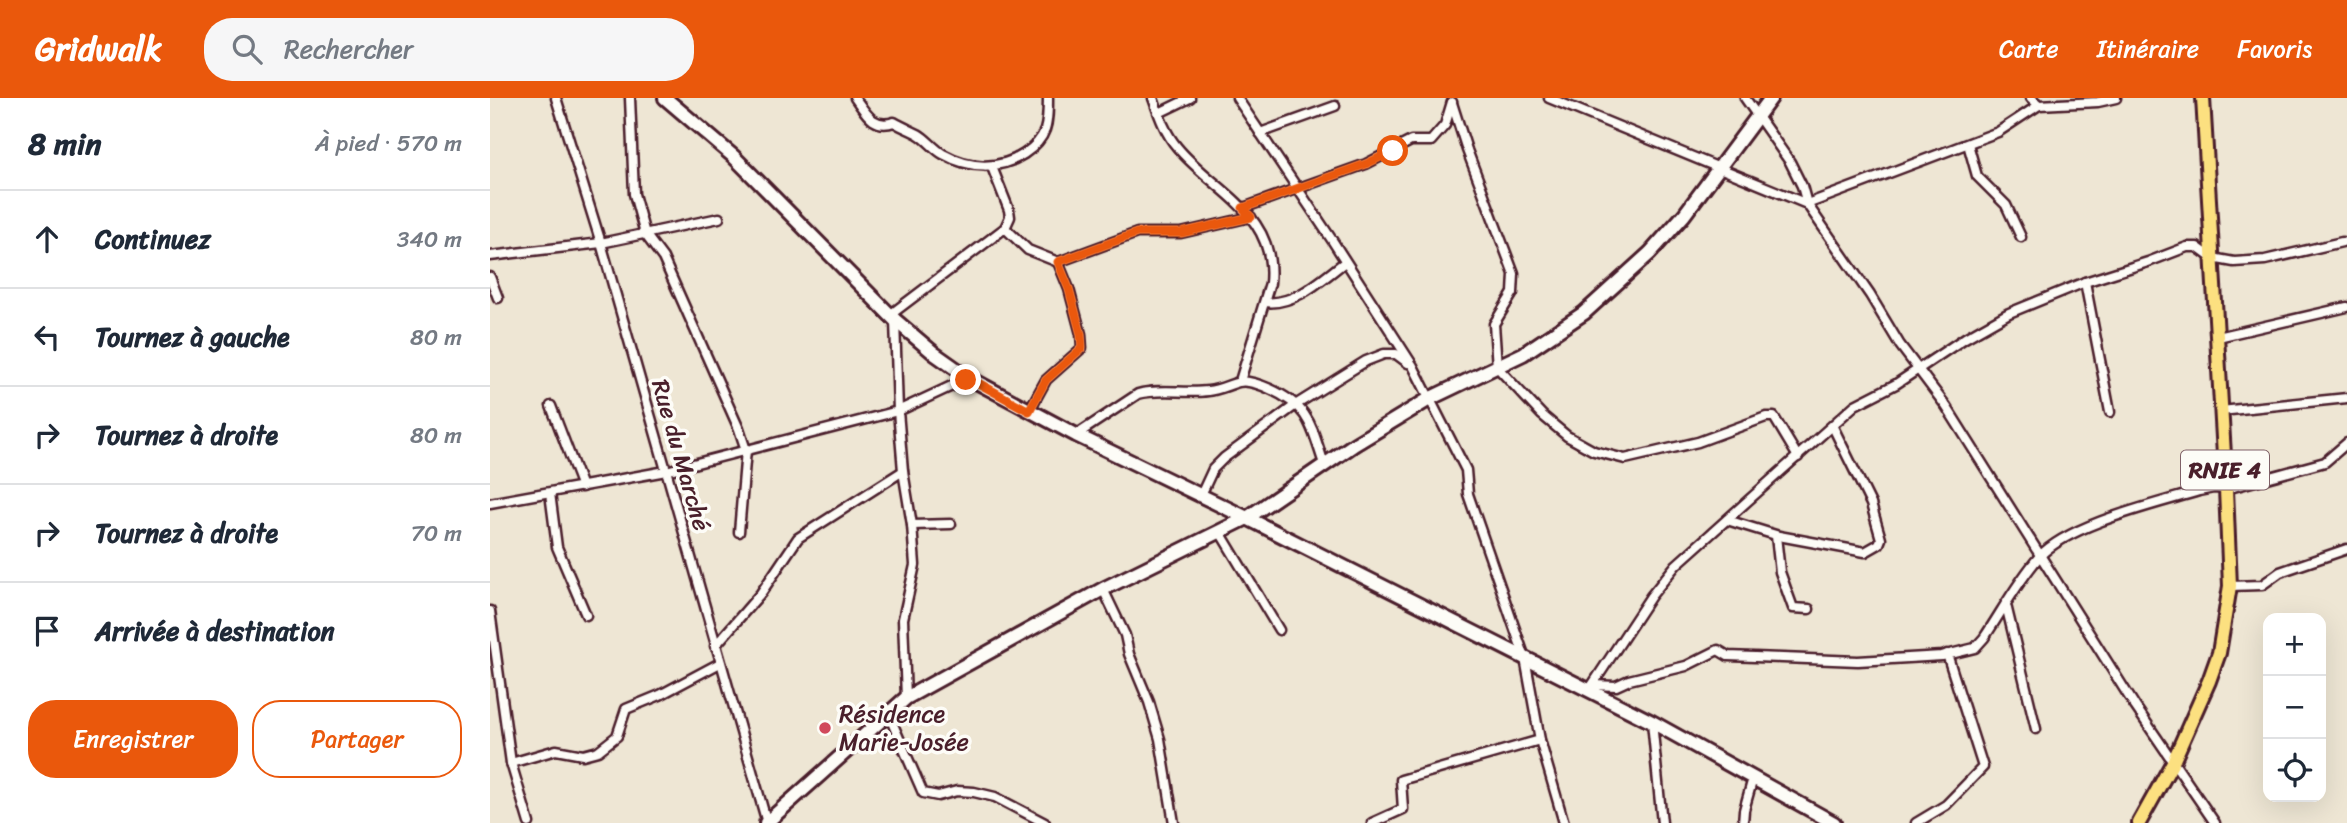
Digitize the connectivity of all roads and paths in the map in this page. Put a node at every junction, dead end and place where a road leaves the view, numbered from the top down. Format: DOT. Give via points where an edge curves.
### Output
graph roads {
  1 [pos="556,98"];
  2 [pos="630,98"];
  3 [pos="665,98"];
  4 [pos="855,98"];
  5 [pos="1048,98"];
  6 [pos="1153,98"];
  7 [pos="1189,98"];
  8 [pos="1237,98"];
  9 [pos="1549,98"];
  10 [pos="1745,98"];
  11 [pos="1770,98"];
  12 [pos="2031,98"];
  13 [pos="2116,98"];
  14 [pos="2203,98"];
  15 [pos="1452,100"];
  16 [pos="1335,106"];
  17 [pos="2039,106"];
  18 [pos="1159,113"];
  19 [pos="1758,117"];
  20 [pos="1261,133"];
  21 [pos="1968,144"];
  22 [pos="992,167"];
  23 [pos="1718,169"];
  24 [pos="1297,189"];
  25 [pos="1807,204"];
  26 [pos="1243,208"];
  27 [pos="1251,217"];
  28 [pos="719,218"];
  29 [pos="1004,228"];
  30 [pos="645,234"];
  31 [pos="2021,237"];
  32 [pos="2342,242"];
  33 [pos="601,243"];
  34 [pos="490,256"];
  35 [pos="2212,258"];
  36 [pos="1058,262"];
  37 [pos="1345,262"];
  38 [pos="490,277"];
  39 [pos="2085,282"];
  40 [pos="498,298"];
  41 [pos="1265,302"];
  42 [pos="2347,307"];
  43 [pos="892,317"];
  44 [pos="2218,337"];
  45 [pos="1413,366"];
  46 [pos="1497,367"];
  47 [pos="1918,368"];
  48 [pos="969,378"];
  49 [pos="1240,382"];
  50 [pos="1431,398"];
  51 [pos="2347,398"];
  52 [pos="1297,404"];
  53 [pos="551,406"];
  54 [pos="898,411"];
  55 [pos="1029,411"];
  56 [pos="2221,411"];
  57 [pos="2110,412"];
  58 [pos="1833,428"];
  59 [pos="1076,435"];
  60 [pos="2347,443"];
  61 [pos="746,450"];
  62 [pos="1798,457"];
  63 [pos="1324,464"];
  64 [pos="666,471"];
  65 [pos="903,471"];
  66 [pos="582,487"];
  67 [pos="2227,489"];
  68 [pos="550,493"];
  69 [pos="1200,497"];
  70 [pos="490,503"];
  71 [pos="1247,518"];
  72 [pos="1727,520"];
  73 [pos="951,524"];
  74 [pos="912,525"];
  75 [pos="739,532"];
  76 [pos="1220,532"];
  77 [pos="1776,536"];
  78 [pos="2347,549"];
  79 [pos="2041,555"];
  80 [pos="2230,586"];
  81 [pos="1103,589"];
  82 [pos="2006,604"];
  83 [pos="1809,609"];
  84 [pos="490,611"];
  85 [pos="586,615"];
  86 [pos="1279,630"];
  87 [pos="715,646"];
  88 [pos="1947,654"];
  89 [pos="1525,658"];
  90 [pos="720,663"];
  91 [pos="1591,687"];
  92 [pos="906,698"];
  93 [pos="888,713"];
  94 [pos="1652,722"];
  95 [pos="2036,729"];
  96 [pos="1540,740"];
  97 [pos="2174,762"];
  98 [pos="512,763"];
  99 [pos="1753,778"];
  100 [pos="1815,812"];
  101 [pos="529,823"];
  102 [pos="766,823"];
  103 [pos="1045,823"];
  104 [pos="1174,823"];
  105 [pos="1372,823"];
  106 [pos="1564,823"];
  107 [pos="1662,823"];
  108 [pos="1744,823"];
  109 [pos="1825,823"];
  110 [pos="1834,823"];
  111 [pos="1916,823"];
  112 [pos="2139,823"];
  113 [pos="2215,823"];
  1 -- 33 [label="street, Rue du Marché"];
  2 -- 30 [label="street" via="635,194"];
  3 -- 43 [label="street" via="733,156"];
  4 -- 22 [label="street" via="877,124 894,122 950,157"];
  5 -- 22 [label="street" via="1048,125 1040,140 1017,158"];
  6 -- 18 [label="street"];
  7 -- 18 [label="street"];
  8 -- 20 [label="street"];
  9 -- 23 [label="street"];
  10 -- 19 [label="street"];
  11 -- 19 [label="street"];
  12 -- 17 [label="street"];
  13 -- 17 [label="street"];
  14 -- 35 [label="main road, RNIE 4"];
  15 -- 24 [label="street" via="1445,125 1431,141 1411,141 1366,164"];
  15 -- 46 [label="street" via="1514,274 1513,293 1493,324"];
  16 -- 20 [label="street"];
  17 -- 21 [label="street" via="1998,132"];
  18 -- 26 [label="street" via="1178,148"];
  19 -- 23 [label="street"];
  19 -- 25 [label="street" via="1790,162"];
  20 -- 24 [label="street"];
  21 -- 25 [label="street"];
  21 -- 31 [label="street" via="1978,176 2006,205"];
  22 -- 29 [label="street" via="1009,210"];
  23 -- 25 [label="street"];
  23 -- 46 [label="street" via="1684,215 1615,287 1584,313"];
  24 -- 26 [label="street"];
  24 -- 37 [label="street"];
  25 -- 47 [label="street"];
  26 -- 27 [label="street"];
  27 -- 36 [label="street" via="1181,233 1137,233"];
  27 -- 41 [label="street" via="1270,257"];
  28 -- 30 [label="street"];
  29 -- 36 [label="street" via="1028,250"];
  29 -- 43 [label="street"];
  30 -- 33 [label="street"];
  30 -- 61 [label="street" via="663,258"];
  32 -- 35 [label="street" via="2264,260"];
  33 -- 34 [label="street"];
  33 -- 64 [label="street, Rue du Marché"];
  35 -- 39 [label="street" via="2193,246"];
  35 -- 44 [label="main road, RNIE 4"];
  36 -- 55 [label="street" via="1082,348 1046,380"];
  37 -- 41 [label="street" via="1292,298 1279,304"];
  37 -- 45 [label="street"];
  38 -- 40 [label="street"];
  39 -- 47 [label="street" via="2009,313"];
  39 -- 57 [label="street"];
  41 -- 49 [label="street"];
  42 -- 44 [label="street"];
  43 -- 48 [label="street"];
  43 -- 54 [label="street"];
  44 -- 56 [label="main road, RNIE 4"];
  45 -- 50 [label="street"];
  45 -- 52 [label="street" via="1396,354 1384,354"];
  46 -- 50 [label="street"];
  46 -- 62 [label="street" via="1542,415 1594,451 1625,459 1698,442 1766,416 1774,417"];
  47 -- 58 [label="street" via="1856,405"];
  47 -- 79 [label="street"];
  48 -- 54 [label="street"];
  48 -- 55 [label="street"];
  49 -- 52 [label="street" via="1265,387"];
  49 -- 59 [label="street" via="1206,392 1138,394"];
  50 -- 63 [label="street"];
  50 -- 89 [label="street" via="1466,470 1468,494"];
  51 -- 56 [label="street"];
  52 -- 63 [label="street"];
  52 -- 69 [label="street" via="1224,458 1213,469"];
  53 -- 66 [label="street"];
  54 -- 61 [label="street"];
  54 -- 65 [label="street"];
  55 -- 59 [label="street"];
  56 -- 67 [label="main road, RNIE 4"];
  58 -- 62 [label="street"];
  58 -- 77 [label="street" via="1871,504 1879,544 1865,552"];
  59 -- 69 [label="street"];
  60 -- 67 [label="street" via="2325,461"];
  61 -- 64 [label="street"];
  61 -- 75 [label="street"];
  62 -- 72 [label="street"];
  63 -- 71 [label="street"];
  64 -- 66 [label="street"];
  64 -- 87 [label="street, Rue du Marché"];
  65 -- 74 [label="street"];
  65 -- 87 [label="street" via="798,538 761,593"];
  66 -- 68 [label="street"];
  67 -- 79 [label="street" via="2199,491 2113,517 2075,532"];
  67 -- 80 [label="main road, RNIE 4"];
  68 -- 70 [label="street"];
  68 -- 85 [label="street" via="557,547"];
  69 -- 71 [label="street"];
  71 -- 76 [label="street"];
  71 -- 89 [label="street"];
  72 -- 77 [label="street"];
  72 -- 91 [label="street" via="1676,565"];
  73 -- 74 [label="street"];
  74 -- 92 [label="street" via="915,565 903,619"];
  76 -- 81 [label="street"];
  76 -- 86 [label="street"];
  77 -- 83 [label="street" via="1780,572 1793,608"];
  78 -- 80 [label="street" via="2280,572 2262,585"];
  79 -- 82 [label="street"];
  79 -- 97 [label="street"];
  80 -- 97 [label="main road, RNIE 4" via="2219,653"];
  81 -- 92 [label="street"];
  81 -- 104 [label="street" via="1149,702"];
  82 -- 88 [label="street" via="1975,648"];
  82 -- 95 [label="street"];
  84 -- 98 [label="street"];
  87 -- 90 [label="street, Rue du Marché"];
  88 -- 91 [label="street" via="1858,661 1728,656 1718,650 1686,666 1616,686"];
  88 -- 111 [label="street" via="1983,767 1946,805"];
  89 -- 91 [label="street"];
  89 -- 96 [label="street"];
  90 -- 98 [label="street" via="626,709 617,736 598,751 583,755 555,750"];
  90 -- 102 [label="street, Rue du Marché"];
  91 -- 94 [label="street"];
  92 -- 93 [label="street"];
  93 -- 102 [label="street"];
  93 -- 103 [label="street" via="923,793 938,796 957,791 995,797"];
  94 -- 99 [label="street"];
  94 -- 107 [label="street"];
  96 -- 105 [label="street" via="1401,779 1403,809"];
  96 -- 106 [label="street"];
  97 -- 112 [label="main road, RNIE 4"];
  97 -- 113 [label="street"];
  98 -- 101 [label="street"];
  99 -- 100 [label="street"];
  99 -- 108 [label="street"];
  100 -- 109 [label="street"];
  100 -- 110 [label="street"];
}
